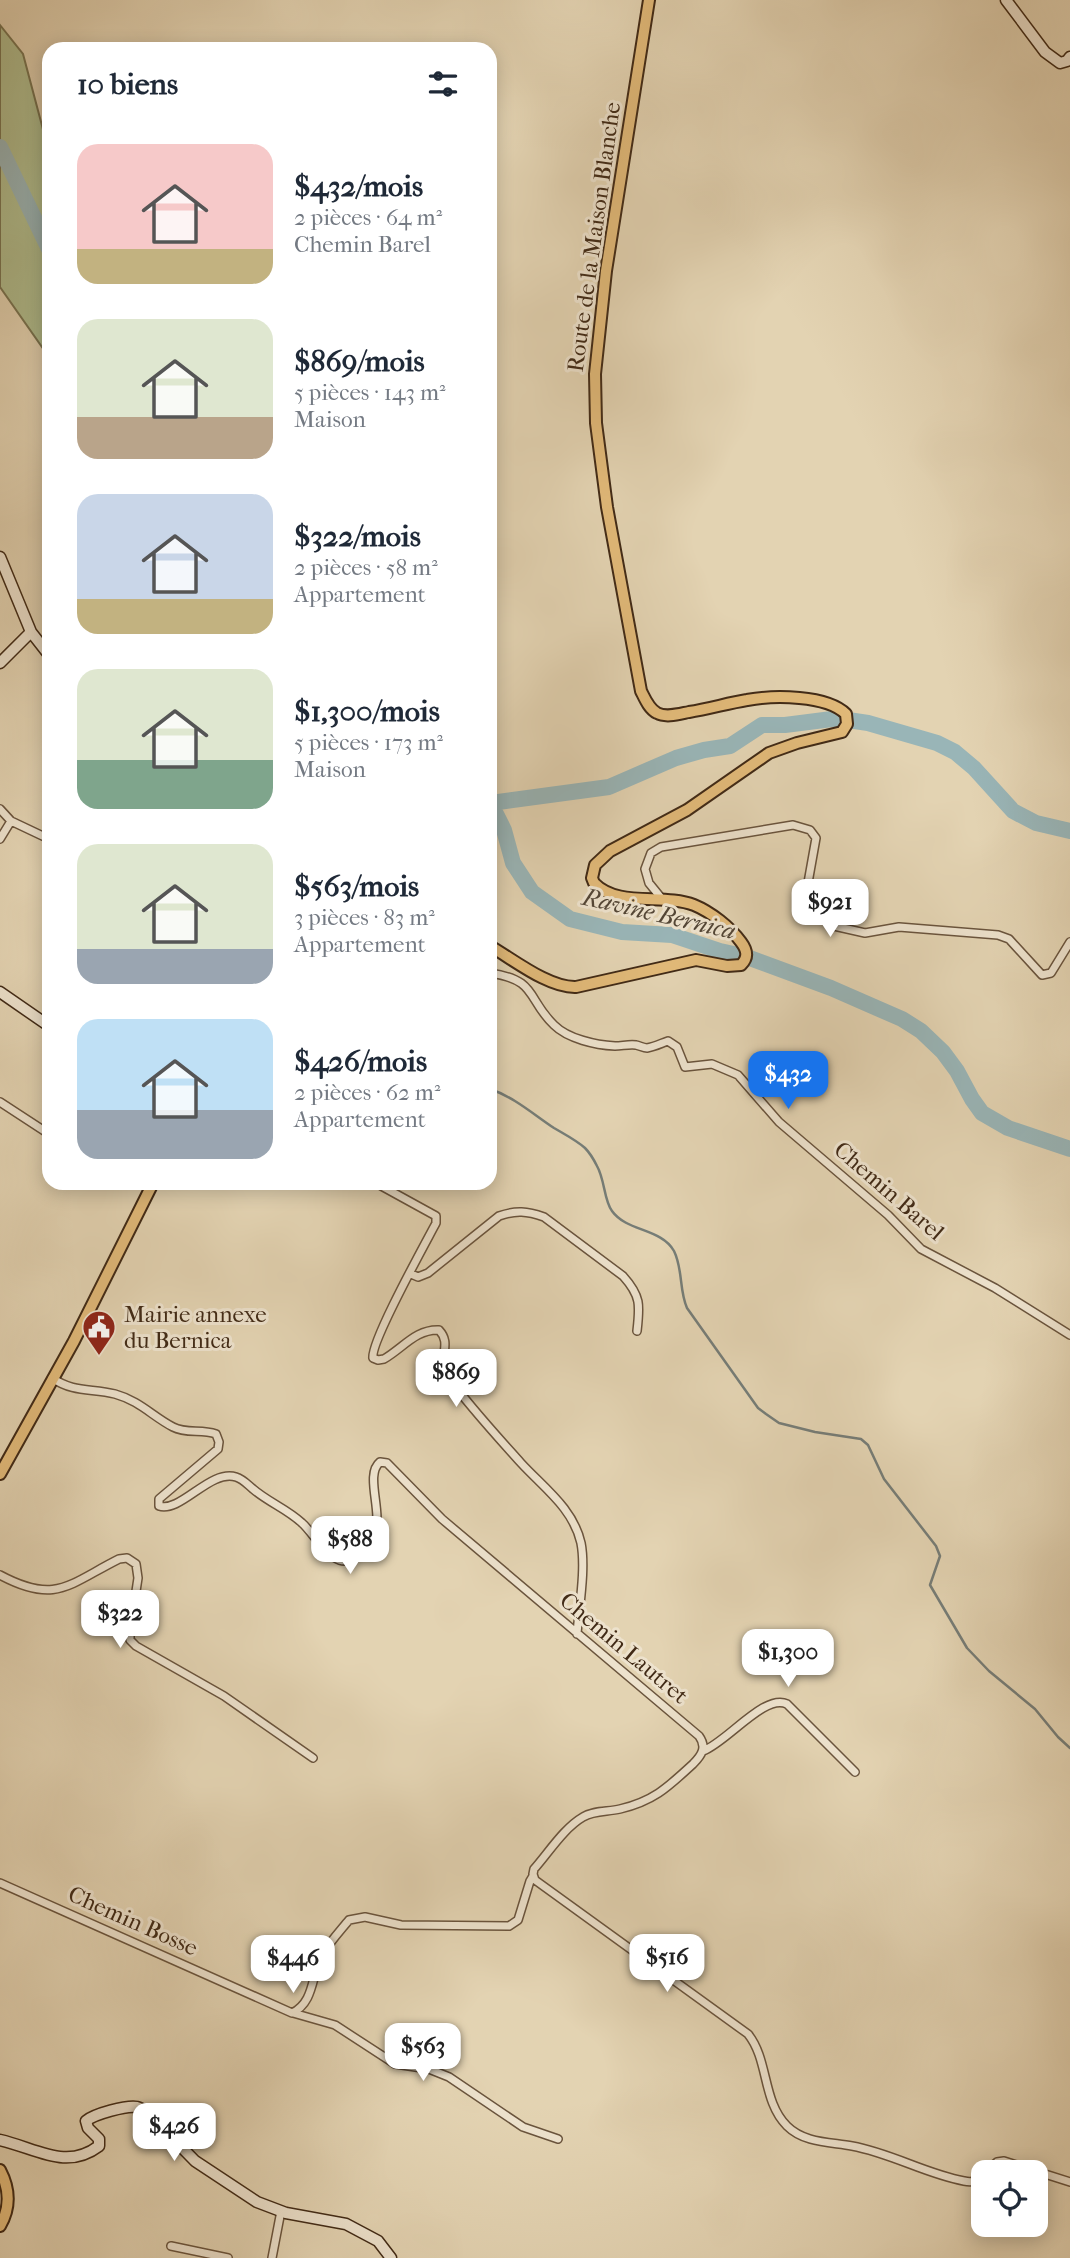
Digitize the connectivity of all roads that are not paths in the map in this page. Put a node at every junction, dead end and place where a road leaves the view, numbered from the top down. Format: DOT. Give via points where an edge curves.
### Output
graph roads {
  1 [pos="649,0"];
  2 [pos="1006,0"];
  3 [pos="1070,57"];
  4 [pos="0,557"];
  5 [pos="31,632"];
  6 [pos="42,646"];
  7 [pos="0,663"];
  8 [pos="0,809"];
  9 [pos="10,821"];
  10 [pos="42,836"];
  11 [pos="0,839"];
  12 [pos="662,899"];
  13 [pos="1070,942"];
  14 [pos="497,950"];
  15 [pos="497,974"];
  16 [pos="0,992"];
  17 [pos="42,1022"];
  18 [pos="0,1102"];
  19 [pos="42,1129"];
  20 [pos="150,1190"];
  21 [pos="389,1190"];
  22 [pos="411,1274"];
  23 [pos="637,1331"];
  24 [pos="1070,1335"];
  25 [pos="52,1378"];
  26 [pos="0,1474"];
  27 [pos="0,1575"];
  28 [pos="577,1634"];
  29 [pos="703,1751"];
  30 [pos="313,1758"];
  31 [pos="855,1772"];
  32 [pos="533,1877"];
  33 [pos="0,1882"];
  34 [pos="292,2013"];
  35 [pos="558,2139"];
  36 [pos="0,2140"];
  37 [pos="0,2170"];
  38 [pos="1048,2175"];
  39 [pos="971,2182"];
  40 [pos="1070,2182"];
  41 [pos="281,2211"];
  42 [pos="0,2226"];
  43 [pos="171,2246"];
  44 [pos="228,2258"];
  45 [pos="271,2258"];
  46 [pos="391,2258"];
  1 -- 12 [label="main road, Route de la Maison Blanche" via="606,271 595,374 607,507 641,691 654,712 666,715 763,698 793,698 839,707 847,724 842,732 769,753 687,810 610,851 595,865 594,883 605,892"];
  2 -- 3 [label="street" via="1045,52 1060,63"];
  4 -- 5 [label="street"];
  5 -- 6 [label="street"];
  5 -- 7 [label="street"];
  8 -- 9 [label="street"];
  9 -- 10 [label="street"];
  9 -- 11 [label="street"];
  12 -- 13 [label="street" via="645,869 651,853 661,847 793,825 810,830 816,838 806,894 813,911 834,926 864,933 899,927 998,934 1009,939 1042,975 1051,974"];
  12 -- 14 [label="main road, Route de la Maison Blanche" via="705,911 736,936 746,949 745,962 736,967 696,960 565,988"];
  15 -- 24 [label="street, Chemin Barel" via="514,977 530,990 555,1026 569,1035 604,1045 647,1048 668,1041 677,1047 685,1067 712,1064 738,1075 779,1122 921,1249"];
  16 -- 17 [label="street"];
  18 -- 19 [label="street"];
  20 -- 25 [label="main road"];
  21 -- 22 [label="street" via="436,1216"];
  22 -- 23 [label="street" via="428,1273 499,1216 531,1212 623,1276 639,1298"];
  22 -- 28 [label="street" via="375,1343 373,1358 384,1359 429,1329 444,1336 448,1377 553,1494 574,1524 582,1556"];
  25 -- 26 [label="main road"];
  25 -- 28 [label="street, Chemin Lautret" via="76,1390 137,1402 172,1427 216,1434 218,1449 159,1499 159,1506 170,1506 202,1486 234,1476 297,1519 337,1560 354,1559 371,1541 378,1525 373,1475 376,1465 387,1463 442,1520"];
  27 -- 30 [label="street" via="42,1591 66,1587 127,1558 136,1564 138,1578 130,1640 224,1696"];
  28 -- 29 [label="street, Chemin Lautret" via="699,1736"];
  29 -- 31 [label="street" via="767,1704 781,1701"];
  29 -- 32 [label="street" via="663,1793 618,1810 584,1816 534,1869"];
  32 -- 34 [label="street" via="518,1920 509,1926 401,1925 365,1917 349,1920 320,1958 307,2001"];
  32 -- 39 [label="street" via="748,2034 756,2044 776,2109 798,2135 854,2146"];
  33 -- 34 [label="street, Chemin Bosse"];
  34 -- 35 [label="street, Chemin Bosse" via="335,2025 396,2064 449,2077 523,2127"];
  36 -- 41 [label="street" via="77,2159 99,2146 86,2121 91,2116 139,2107 195,2161 257,2202"];
  37 -- 42 [label="main road" via="9,2197"];
  38 -- 40 [label="street"];
  41 -- 45 [label="street"];
  41 -- 46 [label="street" via="346,2224 378,2241"];
  43 -- 44 [label="street"];
}
